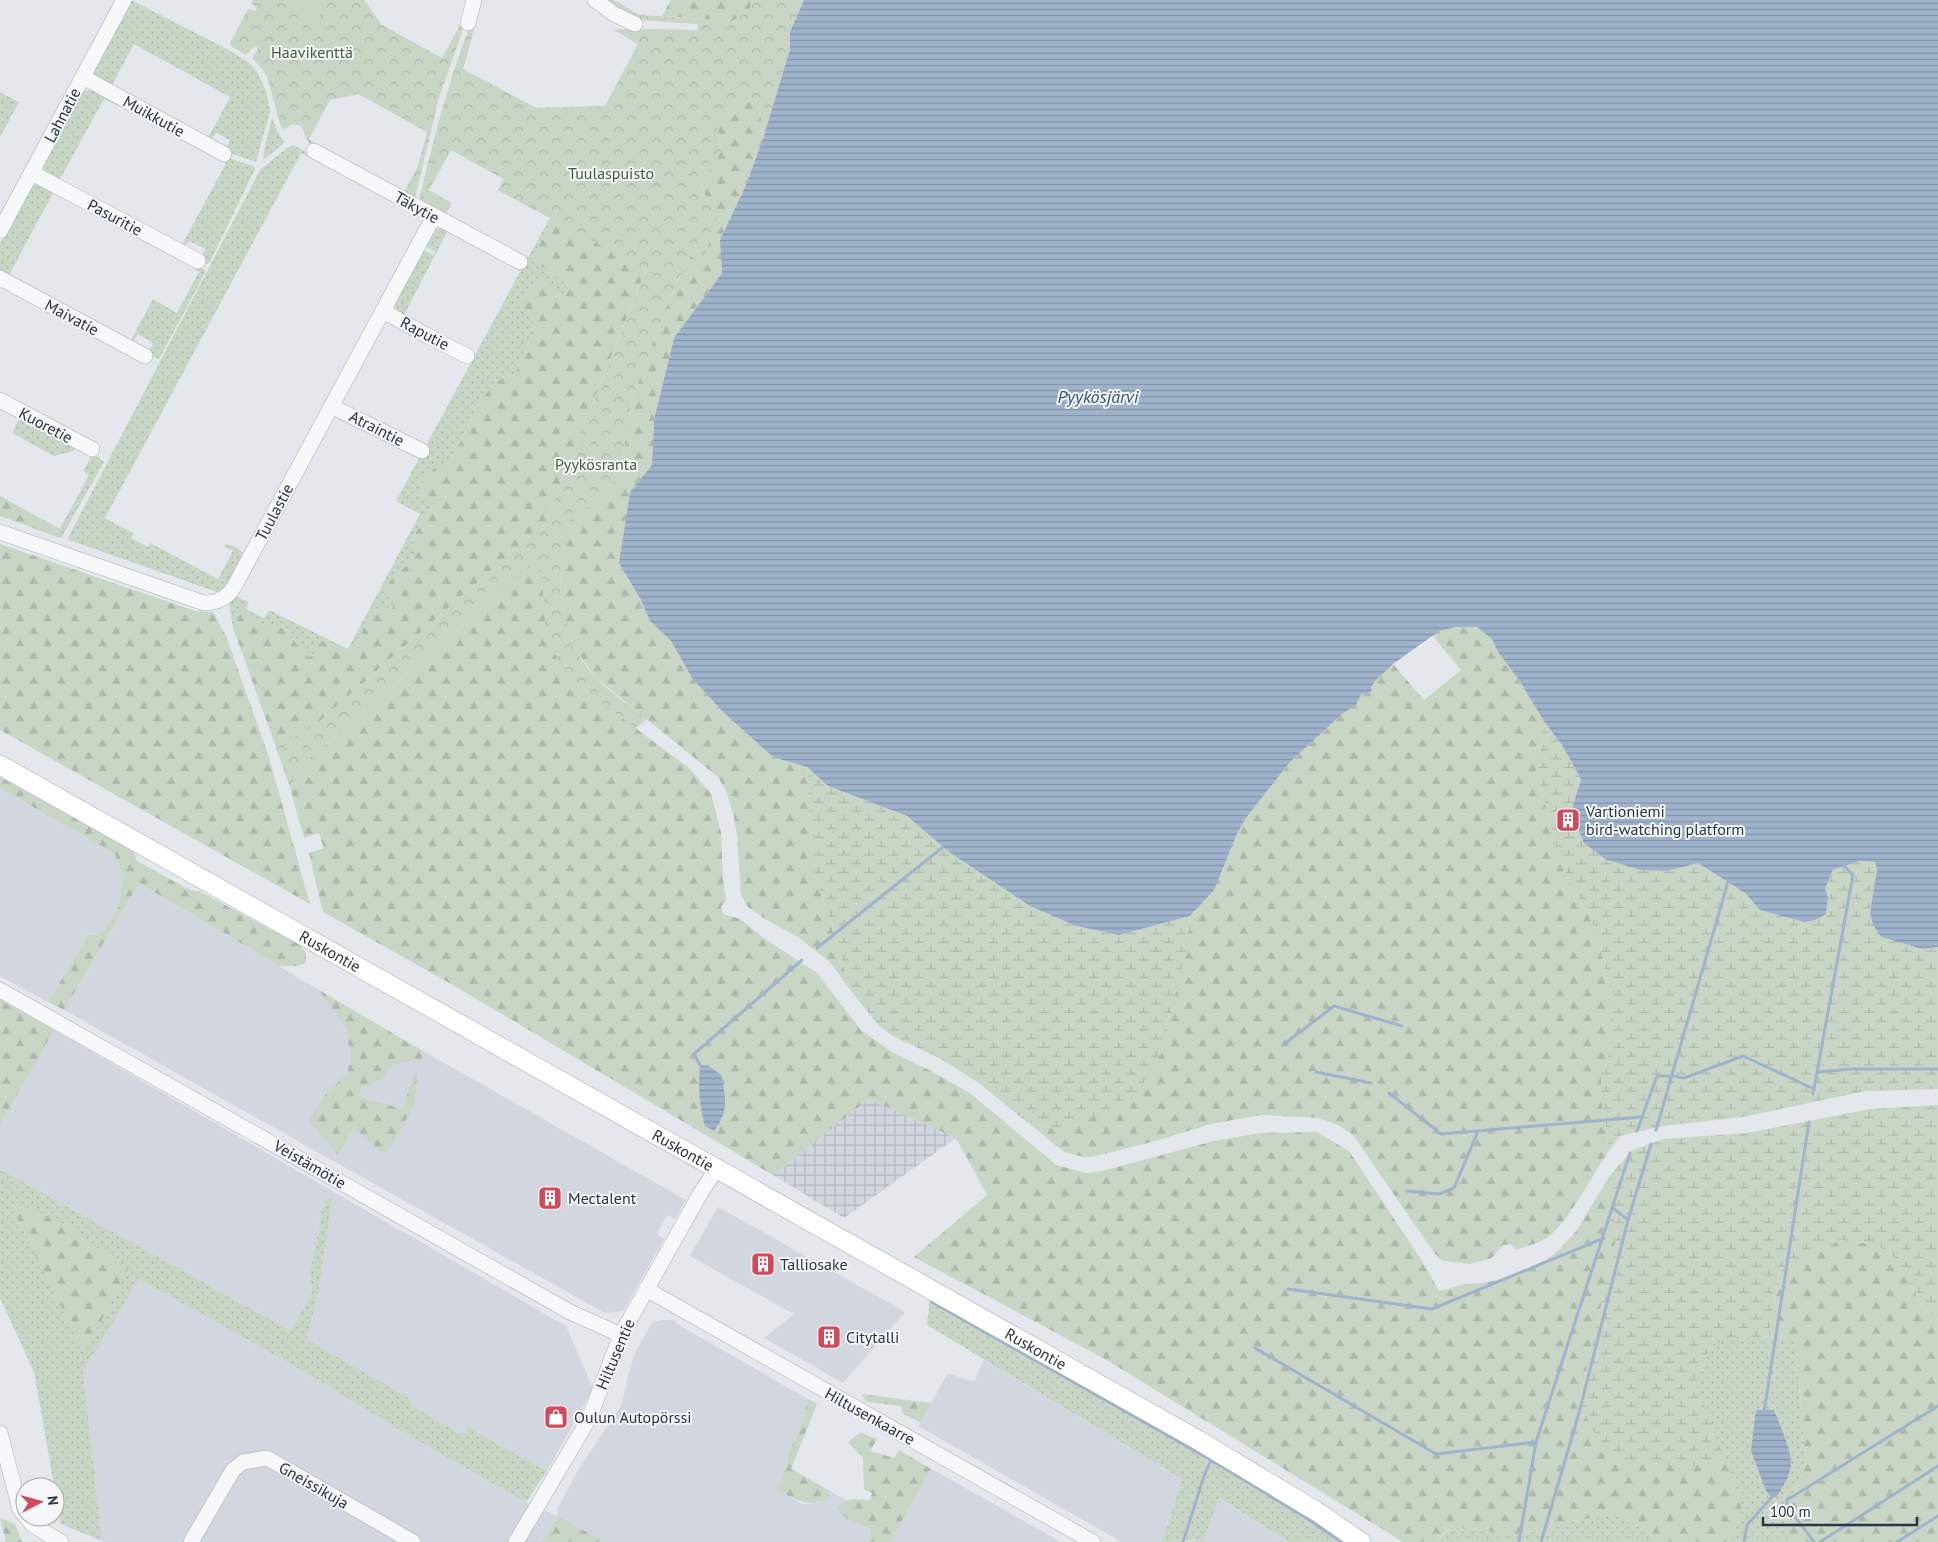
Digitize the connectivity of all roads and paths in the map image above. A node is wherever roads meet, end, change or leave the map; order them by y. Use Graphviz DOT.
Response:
graph roads {
  1 [pos="124,0"];
  2 [pos="474,0"];
  3 [pos="594,0"];
  4 [pos="468,23"];
  5 [pos="635,24"];
  6 [pos="83,77"];
  7 [pos="314,151"];
  8 [pos="224,154"];
  9 [pos="32,172"];
  10 [pos="434,216"];
  11 [pos="0,231"];
  12 [pos="198,261"];
  13 [pos="520,262"];
  14 [pos="0,278"];
  15 [pos="383,310"];
  16 [pos="145,356"];
  17 [pos="468,356"];
  18 [pos="0,400"];
  19 [pos="331,406"];
  20 [pos="92,449"];
  21 [pos="422,451"];
  22 [pos="0,532"];
  23 [pos="0,765"];
  24 [pos="0,990"];
  25 [pos="717,1168"];
  26 [pos="646,1290"];
  27 [pos="620,1335"];
  28 [pos="0,1433"];
  29 [pos="15,1490"];
  30 [pos="35,1527"];
  31 [pos="61,1542"];
  32 [pos="190,1542"];
  33 [pos="413,1542"];
  34 [pos="516,1542"];
  35 [pos="1093,1542"];
  36 [pos="1361,1542"];
  1 -- 6 [label="street, Lahnatie"];
  2 -- 4 [label="street"];
  3 -- 5 [label="street"];
  6 -- 8 [label="street, Muikkutie"];
  6 -- 9 [label="street, Lahnatie"];
  7 -- 10 [label="street, Täkytie"];
  9 -- 11 [label="street, Lahnatie"];
  9 -- 12 [label="street, Pasuritie"];
  10 -- 13 [label="street, Täkytie"];
  10 -- 15 [label="street, Tuulastie"];
  14 -- 16 [label="street, Maivatie"];
  15 -- 17 [label="street, Raputie"];
  15 -- 19 [label="street, Tuulastie"];
  18 -- 20 [label="street, Kuoretie"];
  19 -- 21 [label="street, Atraintie"];
  19 -- 22 [label="street, Tuulastie"];
  23 -- 25 [label="main road, Ruskontie"];
  24 -- 27 [label="street, Veistämötie"];
  25 -- 26 [label="street, Hiltusentie"];
  25 -- 36 [label="main road, Ruskontie"];
  26 -- 27 [label="street, Hiltusentie"];
  26 -- 35 [label="street, Hiltusenkaarre"];
  27 -- 34 [label="street, Hiltusentie"];
  28 -- 29 [label="street"];
  30 -- 31 [label="street"];
  32 -- 33 [label="street, Gneissikuja"];
}
